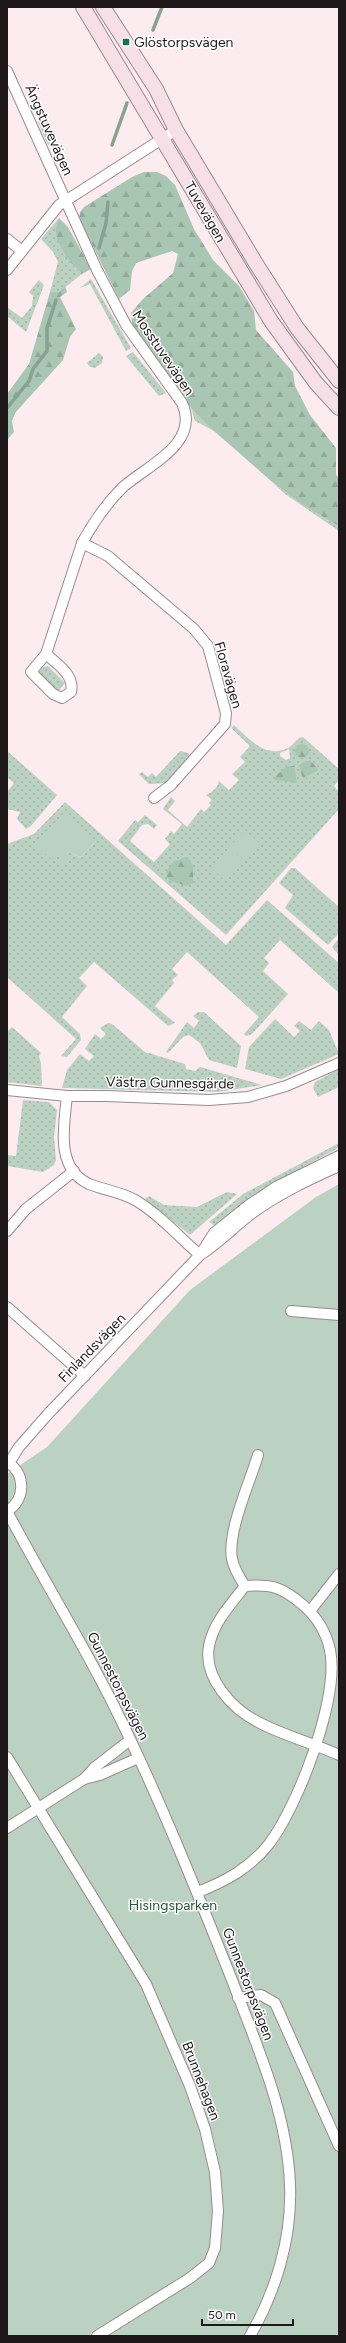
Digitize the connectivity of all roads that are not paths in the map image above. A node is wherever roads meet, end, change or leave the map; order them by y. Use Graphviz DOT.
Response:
graph roads {
  1 [pos="83,7"];
  2 [pos="103,7"];
  3 [pos="7,71"];
  4 [pos="176,130"];
  5 [pos="162,139"];
  6 [pos="65,200"];
  7 [pos="7,239"];
  8 [pos="22,251"];
  9 [pos="7,270"];
  10 [pos="339,381"];
  11 [pos="339,408"];
  12 [pos="82,543"];
  13 [pos="46,654"];
  14 [pos="154,798"];
  15 [pos="339,1063"];
  16 [pos="7,1090"];
  17 [pos="67,1096"];
  18 [pos="339,1156"];
  19 [pos="339,1166"];
  20 [pos="74,1172"];
  21 [pos="7,1230"];
  22 [pos="200,1255"];
  23 [pos="7,1307"];
  24 [pos="291,1311"];
  25 [pos="339,1315"];
  26 [pos="85,1376"];
  27 [pos="258,1455"];
  28 [pos="8,1463"];
  29 [pos="7,1511"];
  30 [pos="339,1574"];
  31 [pos="245,1586"];
  32 [pos="310,1611"];
  33 [pos="335,1650"];
  34 [pos="130,1740"];
  35 [pos="316,1745"];
  36 [pos="339,1755"];
  37 [pos="7,1757"];
  38 [pos="138,1758"];
  39 [pos="84,1778"];
  40 [pos="38,1808"];
  41 [pos="7,1828"];
  42 [pos="198,1892"];
  43 [pos="238,1998"];
  44 [pos="339,2146"];
  45 [pos="97,2336"];
  46 [pos="250,2336"];
  1 -- 5 [label="main road, Tuvevägen"];
  2 -- 4 [label="main road, Tuvevägen"];
  3 -- 6 [label="street, Ängstuvevägen"];
  4 -- 5 [label="street"];
  4 -- 10 [label="main road, Tuvevägen"];
  5 -- 6 [label="street"];
  5 -- 11 [label="main road, Tuvevägen"];
  6 -- 8 [label="street"];
  6 -- 12 [label="street, Mosstuvevägen"];
  7 -- 8 [label="street"];
  8 -- 9 [label="street"];
  12 -- 13 [label="street, Mosstuvevägen"];
  12 -- 14 [label="street, Floravägen"];
  15 -- 17 [label="street, Västra Gunnesgärde"];
  16 -- 17 [label="street, Västra Gunnesgärde"];
  17 -- 20 [label="street"];
  18 -- 22 [label="street, Finlandsvägen"];
  19 -- 22 [label="street, Finlandsvägen"];
  20 -- 21 [label="street"];
  20 -- 22 [label="street"];
  22 -- 26 [label="street, Finlandsvägen"];
  23 -- 26 [label="street"];
  24 -- 25 [label="street"];
  26 -- 28 [label="street, Finlandsvägen"];
  27 -- 31 [label="street"];
  28 -- 29 [label="street, Gunnestorpsvägen"];
  29 -- 34 [label="street, Gunnestorpsvägen"];
  30 -- 32 [label="street"];
  31 -- 32 [label="street"];
  31 -- 35 [label="street"];
  32 -- 33 [label="street"];
  33 -- 35 [label="street"];
  34 -- 38 [label="street, Gunnestorpsvägen"];
  34 -- 39 [label="street"];
  35 -- 36 [label="street"];
  35 -- 42 [label="street"];
  37 -- 40 [label="street, Brunnehagen"];
  38 -- 39 [label="street"];
  38 -- 42 [label="street, Gunnestorpsvägen"];
  39 -- 40 [label="street"];
  40 -- 41 [label="street"];
  40 -- 45 [label="street, Brunnehagen"];
  42 -- 43 [label="street, Gunnestorpsvägen"];
  43 -- 44 [label="street"];
  43 -- 46 [label="street, Gunnestorpsvägen"];
}
